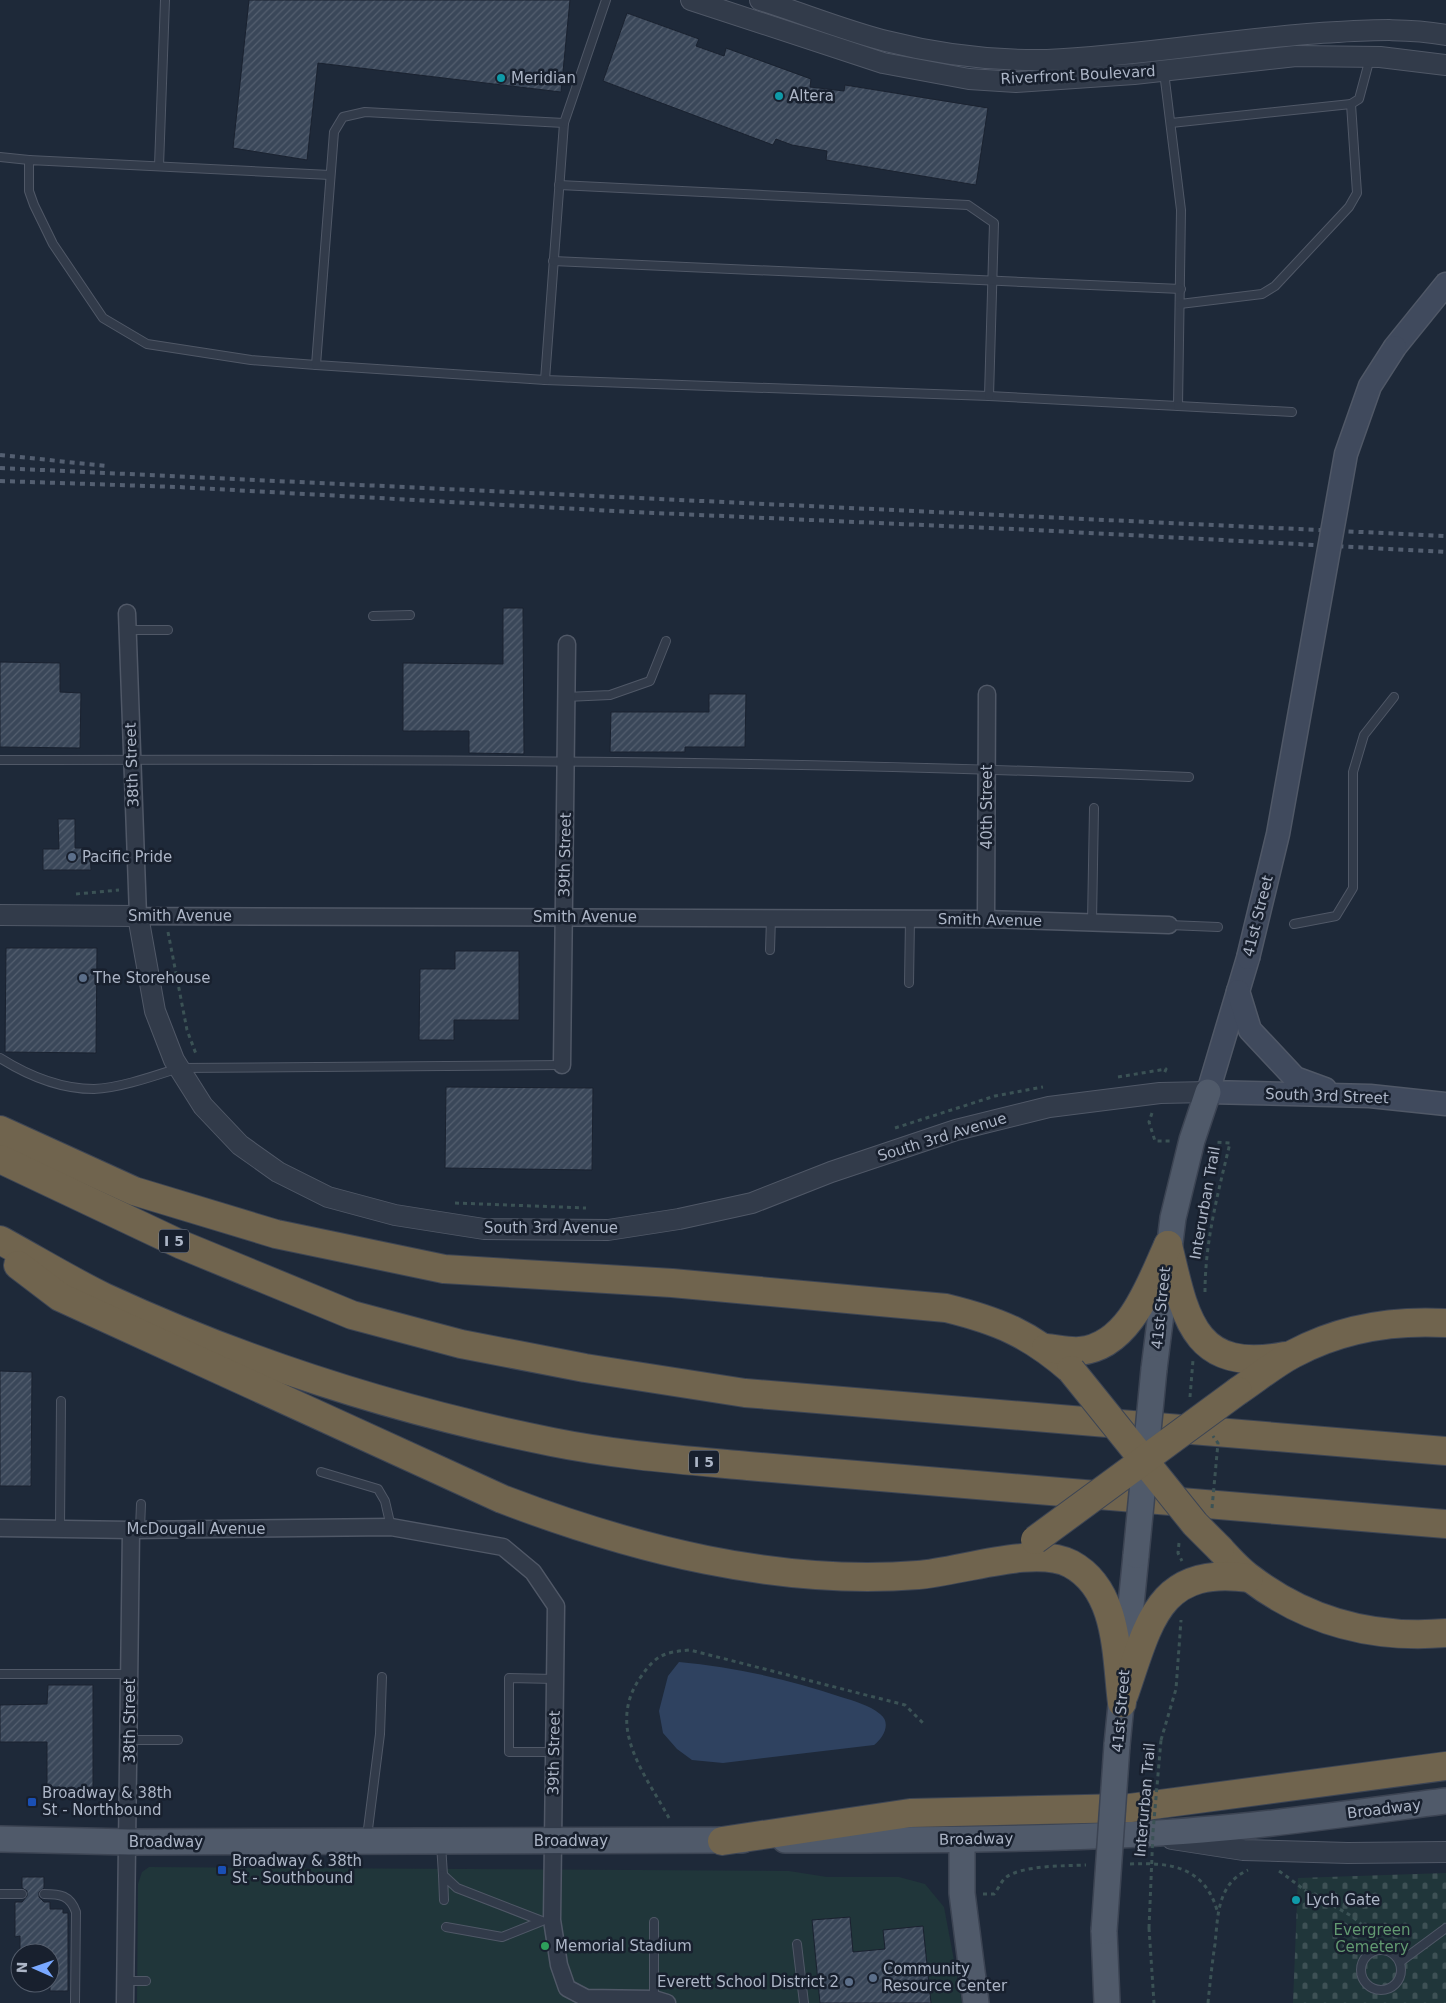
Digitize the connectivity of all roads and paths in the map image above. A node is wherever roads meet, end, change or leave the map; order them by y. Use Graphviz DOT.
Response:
graph roads {
  1 [pos="166,0"];
  2 [pos="606,0"];
  3 [pos="691,0"];
  4 [pos="760,0"];
  5 [pos="1446,34"];
  6 [pos="1370,57"];
  7 [pos="1162,60"];
  8 [pos="1446,65"];
  9 [pos="1351,104"];
  10 [pos="564,123"];
  11 [pos="1171,123"];
  12 [pos="0,157"];
  13 [pos="29,160"];
  14 [pos="158,166"];
  15 [pos="330,175"];
  16 [pos="559,185"];
  17 [pos="554,261"];
  18 [pos="994,281"];
  19 [pos="1446,284"];
  20 [pos="1181,289"];
  21 [pos="1180,304"];
  22 [pos="316,365"];
  23 [pos="545,380"];
  24 [pos="989,396"];
  25 [pos="1178,406"];
  26 [pos="1292,412"];
  27 [pos="127,613"];
  28 [pos="410,615"];
  29 [pos="373,616"];
  30 [pos="127,630"];
  31 [pos="168,630"];
  32 [pos="666,641"];
  33 [pos="567,644"];
  34 [pos="987,694"];
  35 [pos="566,696"];
  36 [pos="1394,697"];
  37 [pos="0,760"];
  38 [pos="132,760"];
  39 [pos="565,762"];
  40 [pos="987,768"];
  41 [pos="1188,777"];
  42 [pos="1094,808"];
  43 [pos="137,889"];
  44 [pos="72,894"];
  45 [pos="0,915"];
  46 [pos="138,916"];
  47 [pos="165,916"];
  48 [pos="564,917"];
  49 [pos="771,918"];
  50 [pos="910,919"];
  51 [pos="986,919"];
  52 [pos="1092,922"];
  53 [pos="1294,924"];
  54 [pos="1169,925"];
  55 [pos="1218,926"];
  56 [pos="770,950"];
  57 [pos="909,983"];
  58 [pos="1238,990"];
  59 [pos="0,1058"];
  60 [pos="562,1065"];
  61 [pos="180,1068"];
  62 [pos="201,1068"];
  63 [pos="1110,1078"];
  64 [pos="1048,1086"];
  65 [pos="1208,1092"];
  66 [pos="1160,1093"];
  67 [pos="1339,1095"];
  68 [pos="1446,1104"];
  69 [pos="893,1129"];
  70 [pos="0,1130"];
  71 [pos="1192,1140"];
  72 [pos="0,1159"];
  73 [pos="453,1203"];
  74 [pos="594,1208"];
  75 [pos="0,1240"];
  76 [pos="1168,1245"];
  77 [pos="0,1250"];
  78 [pos="1206,1300"];
  79 [pos="1446,1323"];
  80 [pos="1046,1348"];
  81 [pos="1200,1352"];
  82 [pos="1290,1355"];
  83 [pos="61,1401"];
  84 [pos="1199,1419"];
  85 [pos="1446,1451"];
  86 [pos="1146,1461"];
  87 [pos="321,1472"];
  88 [pos="141,1504"];
  89 [pos="1446,1524"];
  90 [pos="391,1527"];
  91 [pos="0,1528"];
  92 [pos="60,1529"];
  93 [pos="136,1530"];
  94 [pos="1187,1533"];
  95 [pos="1004,1560"];
  96 [pos="1249,1578"];
  97 [pos="1192,1581"];
  98 [pos="1182,1616"];
  99 [pos="1446,1633"];
  100 [pos="0,1674"];
  101 [pos="130,1674"];
  102 [pos="382,1677"];
  103 [pos="555,1679"];
  104 [pos="1122,1703"];
  105 [pos="923,1723"];
  106 [pos="130,1740"];
  107 [pos="178,1740"];
  108 [pos="554,1752"];
  109 [pos="1446,1766"];
  110 [pos="1446,1801"];
  111 [pos="1143,1834"];
  112 [pos="0,1839"];
  113 [pos="722,1840"];
  114 [pos="962,1840"];
  115 [pos="367,1841"];
  116 [pos="441,1841"];
  117 [pos="552,1841"];
  118 [pos="681,1841"];
  119 [pos="128,1842"];
  120 [pos="1446,1852"];
  121 [pos="1276,1857"];
  122 [pos="1250,1869"];
  123 [pos="443,1874"];
  124 [pos="0,1894"];
  125 [pos="22,1894"];
  126 [pos="44,1894"];
  127 [pos="444,1900"];
  128 [pos="547,1921"];
  129 [pos="654,1922"];
  130 [pos="446,1927"];
  131 [pos="1446,1928"];
  132 [pos="797,1944"];
  133 [pos="1378,1949"];
  134 [pos="1400,1962"];
  135 [pos="126,1981"];
  136 [pos="146,1981"];
  137 [pos="660,2001"];
  138 [pos="75,2003"];
  139 [pos="126,2003"];
  140 [pos="804,2003"];
  141 [pos="976,2003"];
  142 [pos="1107,2003"];
  143 [pos="1154,2003"];
  144 [pos="1208,2003"];
  1 -- 14 [label="lane"];
  2 -- 10 [label="lane"];
  3 -- 7 [label="street, Riverfront Boulevard"];
  4 -- 7 [label="street, Riverfront Boulevard"];
  5 -- 7 [label="street, Riverfront Boulevard"];
  6 -- 7 [label="street, Riverfront Boulevard"];
  6 -- 8 [label="street, Riverfront Boulevard"];
  6 -- 9 [label="lane"];
  7 -- 11 [label="lane"];
  9 -- 11 [label="lane"];
  9 -- 21 [label="lane"];
  10 -- 15 [label="lane"];
  10 -- 16 [label="lane"];
  11 -- 20 [label="lane"];
  12 -- 13 [label="lane"];
  13 -- 14 [label="lane"];
  13 -- 22 [label="lane"];
  14 -- 15 [label="lane"];
  15 -- 22 [label="lane"];
  16 -- 17 [label="lane"];
  16 -- 18 [label="lane"];
  17 -- 18 [label="lane"];
  17 -- 23 [label="lane"];
  18 -- 20 [label="lane"];
  18 -- 24 [label="lane"];
  19 -- 58 [label="main road, 41st Street, bridge"];
  20 -- 21 [label="lane"];
  21 -- 25 [label="lane"];
  22 -- 23 [label="lane"];
  23 -- 24 [label="lane"];
  24 -- 25 [label="lane"];
  25 -- 26 [label="lane"];
  27 -- 30 [label="street, 38th Street"];
  28 -- 29 [label="lane"];
  30 -- 31 [label="lane"];
  30 -- 38 [label="street, 38th Street"];
  32 -- 35 [label="lane"];
  33 -- 35 [label="street, 39th Street"];
  34 -- 40 [label="street, 40th Street"];
  35 -- 39 [label="street, 39th Street"];
  36 -- 53 [label="lane"];
  37 -- 38 [label="lane"];
  38 -- 39 [label="lane"];
  38 -- 43 [label="street, 38th Street"];
  39 -- 40 [label="lane"];
  39 -- 48 [label="street, 39th Street"];
  40 -- 41 [label="lane"];
  40 -- 51 [label="street, 40th Street"];
  42 -- 52 [label="lane"];
  43 -- 44 [label="path"];
  43 -- 46 [label="street, 38th Street"];
  45 -- 46 [label="street, Smith Avenue"];
  46 -- 47 [label="street, Smith Avenue"];
  46 -- 61 [label="street, South 3rd Avenue"];
  47 -- 48 [label="street, Smith Avenue"];
  47 -- 62 [label="path"];
  48 -- 49 [label="street, Smith Avenue"];
  48 -- 60 [label="street, 39th Street"];
  49 -- 50 [label="street, Smith Avenue"];
  49 -- 56 [label="lane"];
  50 -- 51 [label="street, Smith Avenue"];
  50 -- 57 [label="lane"];
  51 -- 52 [label="street, Smith Avenue"];
  52 -- 54 [label="street, Smith Avenue"];
  54 -- 55 [label="lane"];
  58 -- 65 [label="main road, 41st Street"];
  58 -- 67 [label="main road"];
  59 -- 61 [label="lane"];
  60 -- 62 [label="lane"];
  61 -- 62 [label="lane"];
  61 -- 66 [label="street, South 3rd Avenue"];
  63 -- 66 [label="path"];
  64 -- 69 [label="path"];
  65 -- 66 [label="street, South 3rd Avenue"];
  65 -- 67 [label="main road, South 3rd Street"];
  65 -- 71 [label="main road, 41st Street"];
  66 -- 71 [label="path, Interurban Trail"];
  67 -- 68 [label="main road, South 3rd Street"];
  70 -- 80 [label="highway"];
  71 -- 76 [label="main road, 41st Street"];
  71 -- 78 [label="path, Interurban Trail"];
  72 -- 85 [label="highway, I 5"];
  73 -- 74 [label="path"];
  75 -- 89 [label="highway, I 5"];
  76 -- 80 [label="highway"];
  76 -- 81 [label="highway"];
  76 -- 86 [label="main road, 41st Street, bridge"];
  77 -- 95 [label="highway"];
  79 -- 82 [label="highway"];
  80 -- 86 [label="highway, bridge"];
  81 -- 82 [label="highway"];
  81 -- 84 [label="path, bridge"];
  82 -- 84 [label="highway, bridge"];
  83 -- 92 [label="lane"];
  84 -- 86 [label="highway, bridge"];
  84 -- 94 [label="path, bridge"];
  86 -- 94 [label="highway, bridge"];
  86 -- 95 [label="highway, bridge"];
  86 -- 104 [label="main road, 41st Street, bridge"];
  87 -- 90 [label="lane"];
  88 -- 93 [label="lane"];
  90 -- 93 [label="street, McDougall Avenue"];
  90 -- 103 [label="street, 39th Street"];
  91 -- 92 [label="street, McDougall Avenue"];
  92 -- 93 [label="street, McDougall Avenue"];
  93 -- 101 [label="street, 38th Street"];
  94 -- 96 [label="highway, bridge"];
  94 -- 97 [label="path"];
  95 -- 104 [label="highway"];
  96 -- 97 [label="highway"];
  96 -- 99 [label="highway"];
  97 -- 104 [label="highway"];
  98 -- 143 [label="path, Interurban Trail, bridge"];
  100 -- 101 [label="lane"];
  101 -- 106 [label="street, 38th Street"];
  102 -- 115 [label="lane"];
  103 -- 108 [label="street, 39th Street"];
  103 -- 108 [label="lane"];
  104 -- 142 [label="main road, 41st Street, bridge"];
  105 -- 118 [label="path"];
  106 -- 107 [label="lane"];
  106 -- 119 [label="street, 38th Street"];
  108 -- 117 [label="street, 39th Street"];
  109 -- 113 [label="highway"];
  110 -- 111 [label="main road, Broadway"];
  111 -- 114 [label="main road, Broadway"];
  111 -- 121 [label="street, Broadway"];
  112 -- 119 [label="main road, Broadway"];
  113 -- 114 [label="main road, Broadway"];
  113 -- 118 [label="main road, Broadway"];
  114 -- 141 [label="main road"];
  115 -- 116 [label="main road, Broadway"];
  115 -- 119 [label="main road, Broadway"];
  116 -- 117 [label="main road, Broadway"];
  116 -- 123 [label="lane"];
  117 -- 118 [label="main road, Broadway"];
  117 -- 128 [label="street, 39th Street"];
  119 -- 135 [label="street, 38th Street"];
  120 -- 121 [label="street, Broadway"];
  121 -- 133 [label="path"];
  122 -- 144 [label="path"];
  123 -- 127 [label="lane"];
  123 -- 128 [label="lane"];
  124 -- 125 [label="lane"];
  126 -- 138 [label="lane"];
  128 -- 130 [label="lane"];
  128 -- 137 [label="street, 39th Street"];
  129 -- 137 [label="lane"];
  131 -- 134 [label="lane"];
  132 -- 140 [label="lane"];
  133 -- 134 [label="lane"];
  133 -- 134 [label="lane"];
  135 -- 136 [label="lane"];
  135 -- 139 [label="street, 38th Street"];
}
